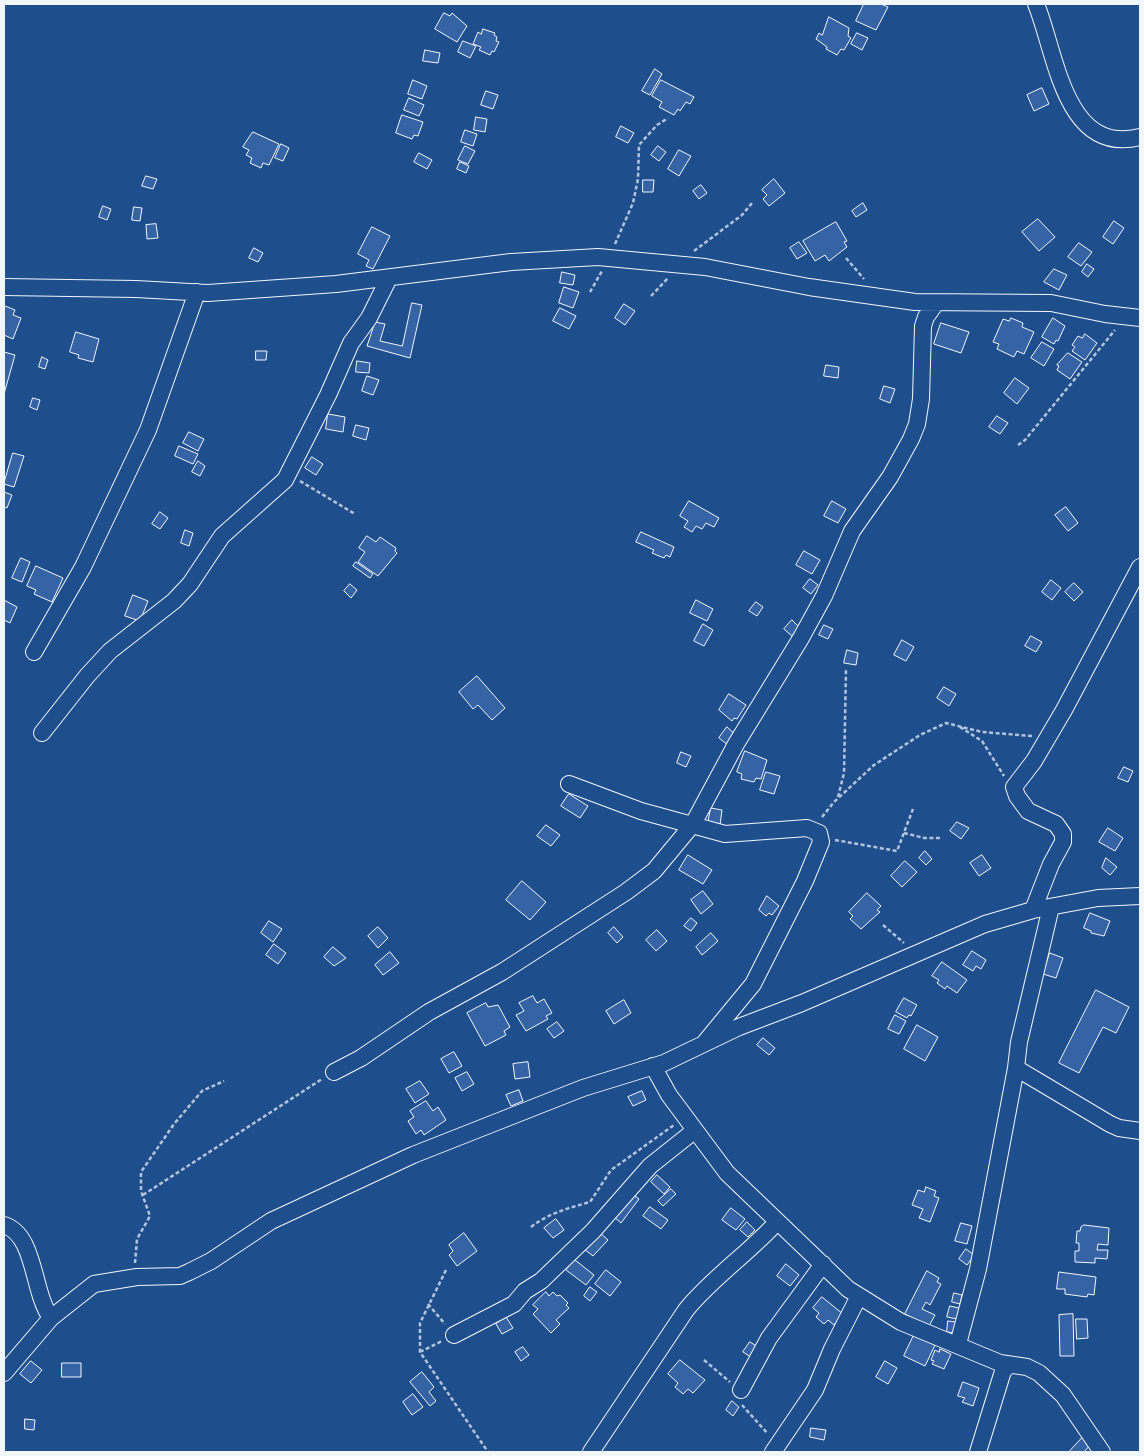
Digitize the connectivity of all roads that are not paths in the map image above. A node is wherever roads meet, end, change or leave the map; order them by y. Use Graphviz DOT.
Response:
graph roads {
  1 [pos="1036,4"];
  2 [pos="1140,137"];
  3 [pos="389,278"];
  4 [pos="4,287"];
  5 [pos="196,292"];
  6 [pos="936,303"];
  7 [pos="1134,317"];
  8 [pos="1140,567"];
  9 [pos="34,652"];
  10 [pos="42,734"];
  11 [pos="569,784"];
  12 [pos="693,824"];
  13 [pos="792,828"];
  14 [pos="815,858"];
  15 [pos="1140,896"];
  16 [pos="1051,907"];
  17 [pos="1033,910"];
  18 [pos="705,1042"];
  19 [pos="653,1066"];
  20 [pos="1016,1068"];
  21 [pos="334,1072"];
  22 [pos="690,1124"];
  23 [pos="1140,1131"];
  24 [pos="777,1222"];
  25 [pos="4,1226"];
  26 [pos="823,1264"];
  27 [pos="859,1296"];
  28 [pos="51,1318"];
  29 [pos="454,1335"];
  30 [pos="958,1344"];
  31 [pos="1008,1365"];
  32 [pos="4,1373"];
  33 [pos="742,1397"];
  34 [pos="776,1448"];
  35 [pos="591,1452"];
  36 [pos="978,1452"];
  37 [pos="1102,1452"];
  1 -- 2 [label="street"];
  3 -- 5 [label="street"];
  3 -- 6 [label="street"];
  3 -- 10 [label="street"];
  4 -- 5 [label="street"];
  5 -- 9 [label="street"];
  6 -- 7 [label="street"];
  6 -- 12 [label="street"];
  8 -- 17 [label="street"];
  11 -- 12 [label="street"];
  12 -- 13 [label="street"];
  12 -- 21 [label="street"];
  13 -- 14 [label="street"];
  13 -- 14 [label="street"];
  14 -- 18 [label="street"];
  15 -- 16 [label="street"];
  16 -- 17 [label="street"];
  16 -- 20 [label="street"];
  17 -- 18 [label="street"];
  18 -- 19 [label="street"];
  19 -- 22 [label="street"];
  19 -- 28 [label="street"];
  20 -- 23 [label="street"];
  20 -- 30 [label="street"];
  22 -- 24 [label="street"];
  22 -- 29 [label="street"];
  24 -- 26 [label="street"];
  24 -- 35 [label="street"];
  25 -- 28 [label="street"];
  26 -- 27 [label="street"];
  26 -- 33 [label="street"];
  27 -- 30 [label="street"];
  27 -- 34 [label="street"];
  28 -- 32 [label="street"];
  30 -- 31 [label="street"];
  31 -- 36 [label="street"];
  31 -- 37 [label="street"];
}
